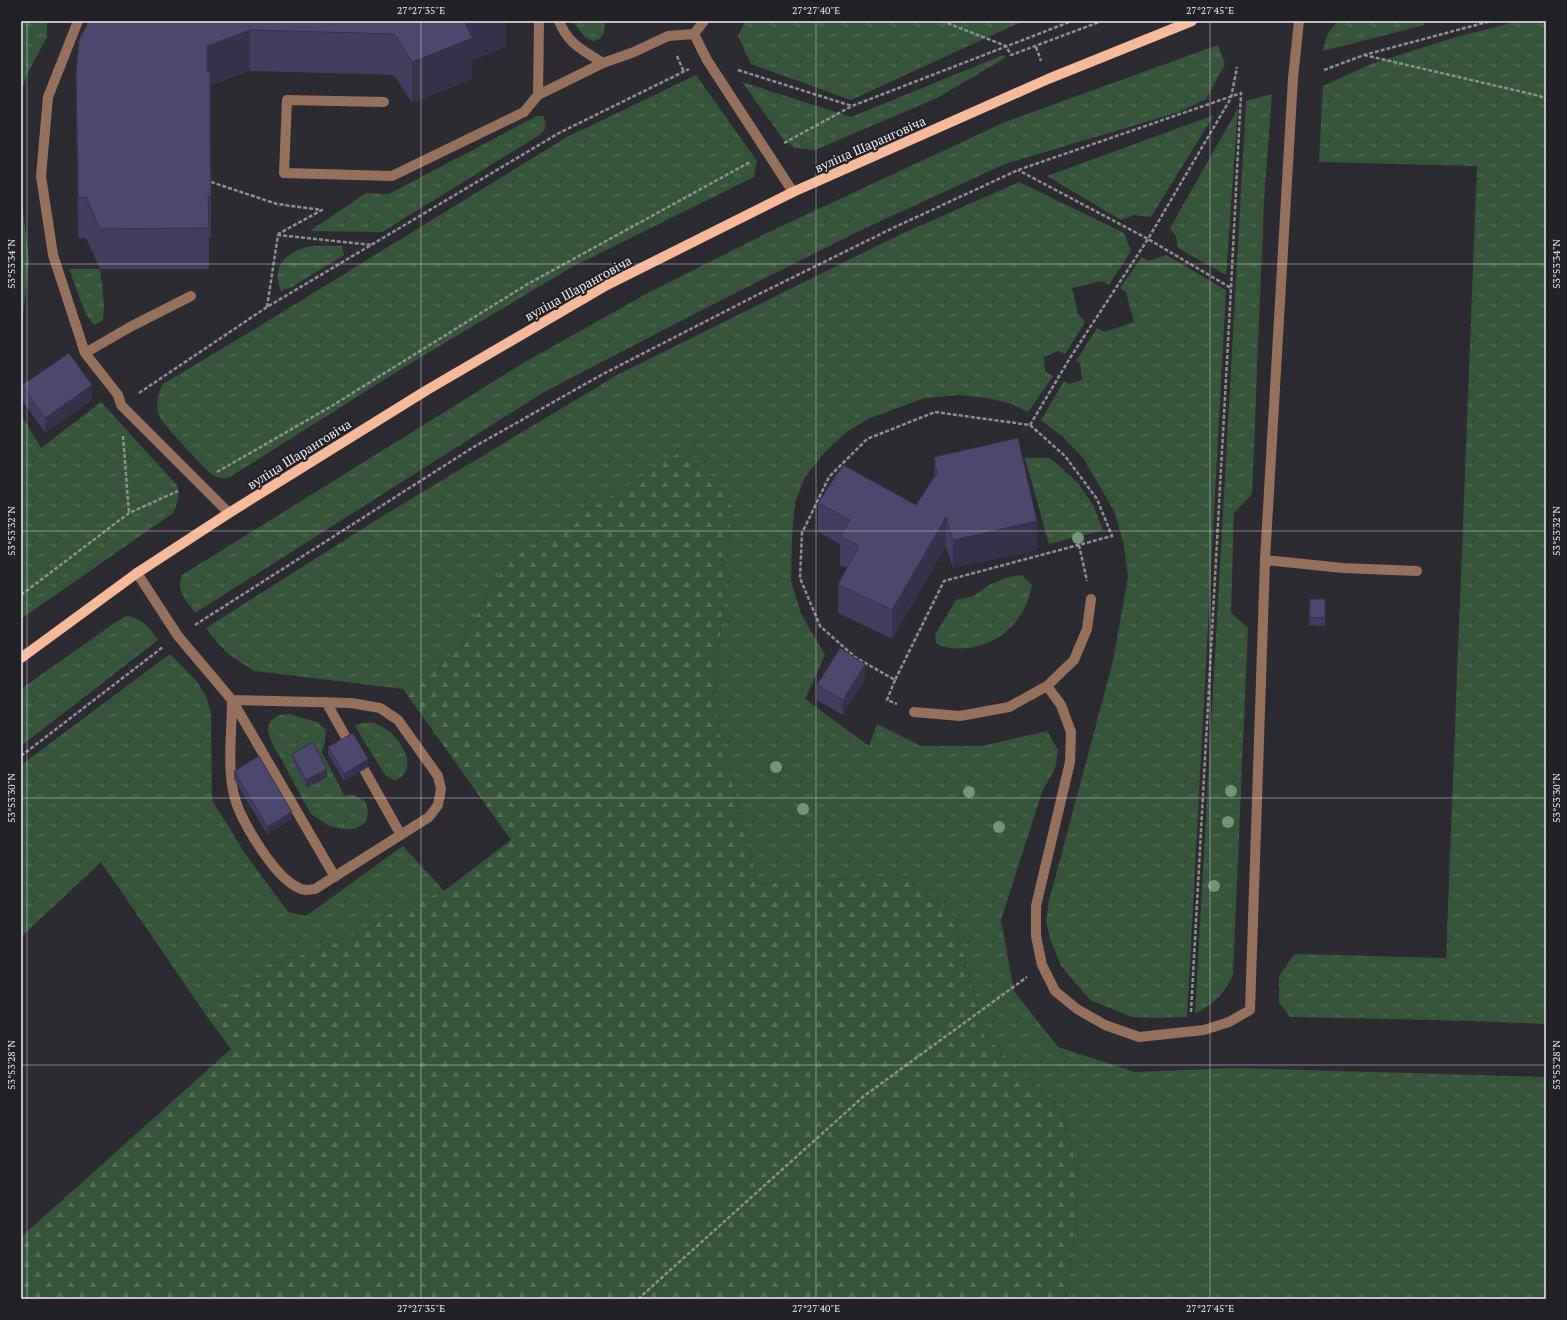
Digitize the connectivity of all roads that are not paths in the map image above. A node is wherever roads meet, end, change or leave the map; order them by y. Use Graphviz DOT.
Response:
graph roads {
  1 [pos="78,21"];
  2 [pos="539,21"];
  3 [pos="559,21"];
  4 [pos="704,21"];
  5 [pos="1192,21"];
  6 [pos="1299,21"];
  7 [pos="694,34"];
  8 [pos="603,63"];
  9 [pos="538,95"];
  10 [pos="384,102"];
  11 [pos="793,192"];
  12 [pos="190,296"];
  13 [pos="85,353"];
  14 [pos="229,513"];
  15 [pos="1265,560"];
  16 [pos="1417,571"];
  17 [pos="137,573"];
  18 [pos="1091,599"];
  19 [pos="21,658"];
  20 [pos="1047,686"];
  21 [pos="232,700"];
  22 [pos="326,702"];
  23 [pos="914,712"];
  24 [pos="401,835"];
  25 [pos="335,876"];
  1 -- 13 [label="lane"];
  2 -- 9 [label="lane"];
  3 -- 8 [label="lane"];
  4 -- 7 [label="lane"];
  5 -- 11 [label="main road, вуліца Шаранговіча"];
  6 -- 15 [label="lane"];
  7 -- 8 [label="lane"];
  7 -- 11 [label="lane"];
  8 -- 9 [label="lane"];
  9 -- 10 [label="lane"];
  11 -- 14 [label="main road, вуліца Шаранговіча"];
  12 -- 13 [label="lane"];
  13 -- 14 [label="lane"];
  14 -- 17 [label="main road, вуліца Шаранговіча"];
  15 -- 16 [label="lane"];
  15 -- 20 [label="lane"];
  17 -- 19 [label="main road, вуліца Шаранговіча"];
  17 -- 21 [label="lane"];
  18 -- 20 [label="lane"];
  20 -- 23 [label="lane"];
  21 -- 22 [label="lane"];
  21 -- 25 [label="lane"];
  21 -- 25 [label="lane"];
  22 -- 24 [label="lane"];
  22 -- 24 [label="lane"];
  24 -- 25 [label="lane"];
}
